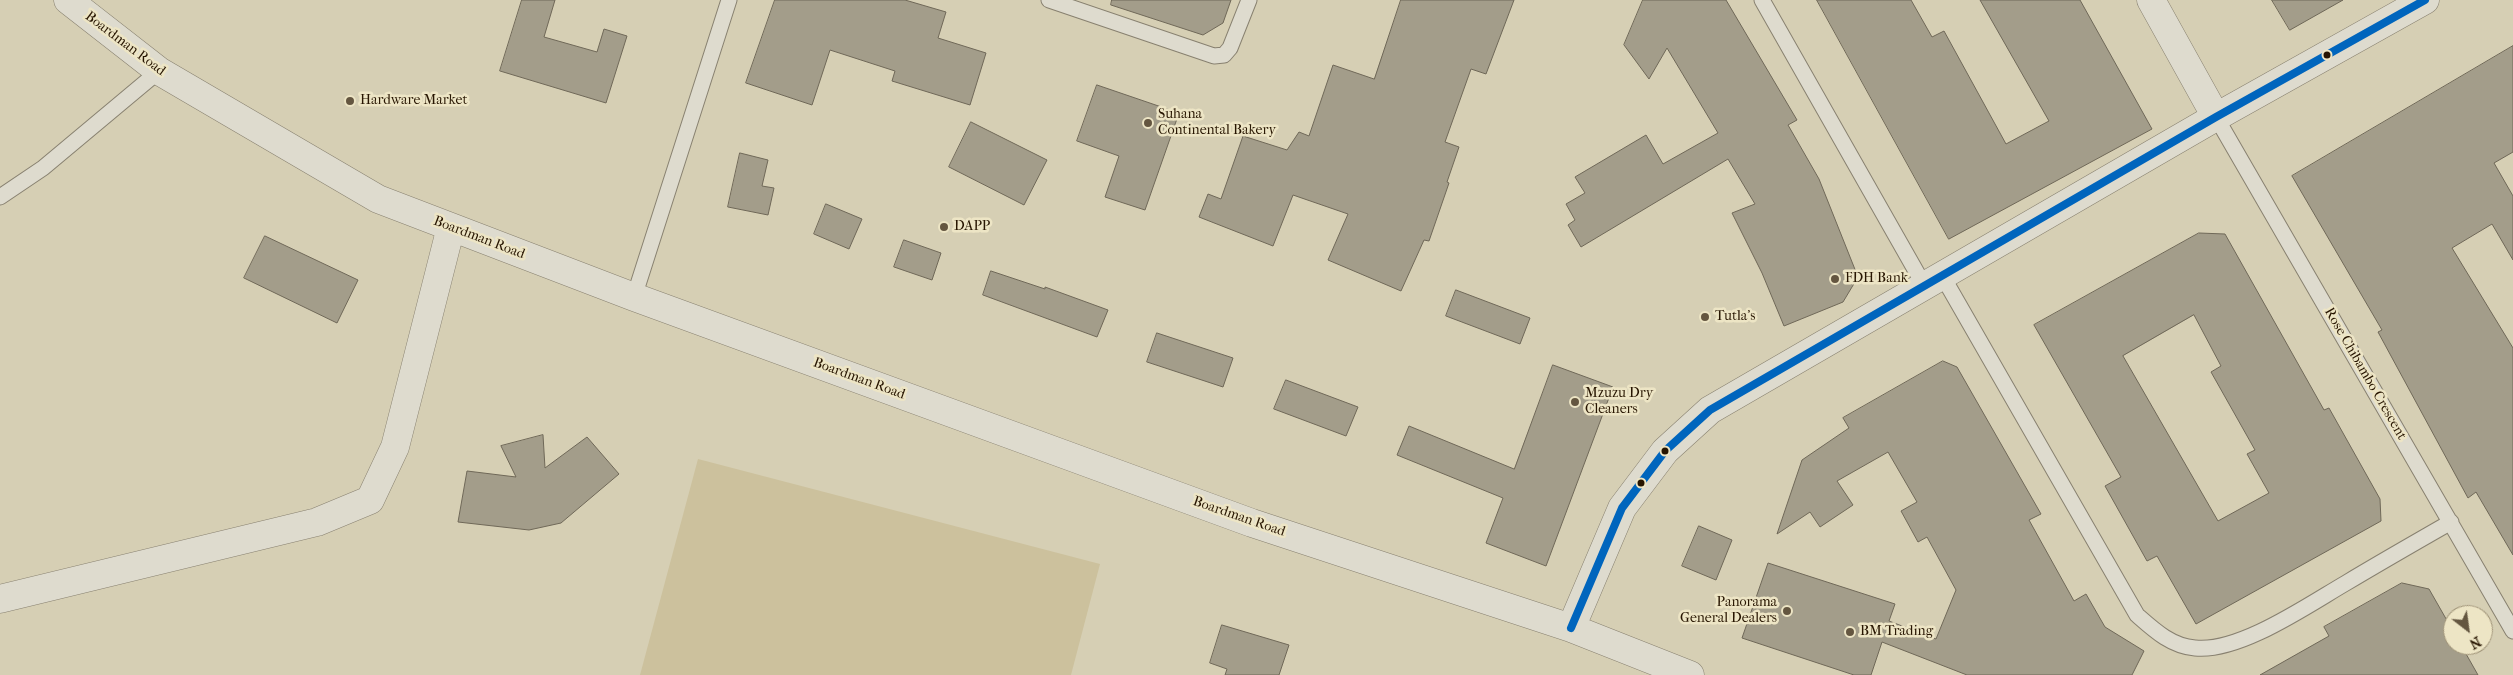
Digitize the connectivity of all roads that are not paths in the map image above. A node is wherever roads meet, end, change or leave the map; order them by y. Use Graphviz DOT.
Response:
graph roads {
  1 [pos="68,0"];
  2 [pos="730,0"];
  3 [pos="1049,0"];
  4 [pos="1249,0"];
  5 [pos="1762,0"];
  6 [pos="2151,0"];
  7 [pos="2411,3"];
  8 [pos="159,71"];
  9 [pos="2216,117"];
  10 [pos="0,197"];
  11 [pos="451,227"];
  12 [pos="1934,282"];
  13 [pos="634,297"];
  14 [pos="2451,522"];
  15 [pos="0,599"];
  16 [pos="1571,628"];
  17 [pos="2513,631"];
  18 [pos="1690,675"];
  1 -- 8 [label="street, Boardman Road"];
  2 -- 13 [label="lane"];
  3 -- 4 [label="lane"];
  5 -- 12 [label="lane"];
  6 -- 9 [label="street"];
  7 -- 9 [label="street"];
  8 -- 10 [label="lane"];
  8 -- 11 [label="street, Boardman Road"];
  9 -- 12 [label="street"];
  9 -- 14 [label="lane, Rose Chibambo Crescent"];
  11 -- 13 [label="street, Boardman Road"];
  11 -- 15 [label="street"];
  12 -- 14 [label="lane"];
  12 -- 16 [label="street"];
  13 -- 16 [label="street, Boardman Road"];
  14 -- 17 [label="lane, Rose Chibambo Crescent"];
  16 -- 18 [label="street, Boardman Road"];
}
